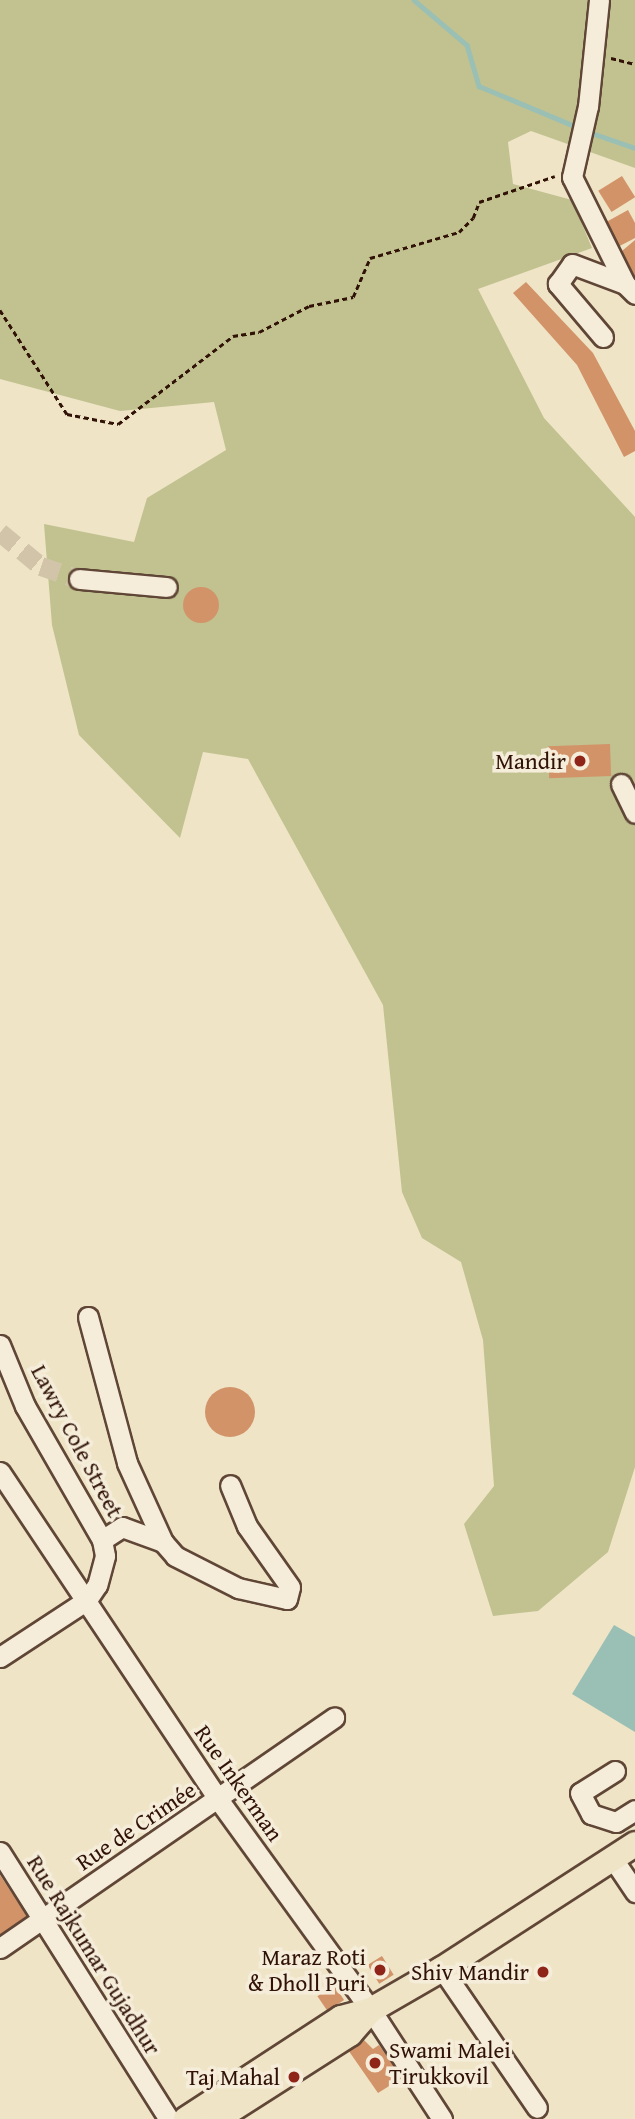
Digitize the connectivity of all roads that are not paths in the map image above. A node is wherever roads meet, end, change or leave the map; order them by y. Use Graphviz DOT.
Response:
graph roads {
  1 [pos="599,0"];
  2 [pos="630,289"];
  3 [pos="603,337"];
  4 [pos="79,579"];
  5 [pos="167,587"];
  6 [pos="621,784"];
  7 [pos="635,813"];
  8 [pos="88,1317"];
  9 [pos="0,1345"];
  10 [pos="0,1472"];
  11 [pos="230,1485"];
  12 [pos="102,1540"];
  13 [pos="163,1542"];
  14 [pos="86,1600"];
  15 [pos="0,1656"];
  16 [pos="334,1718"];
  17 [pos="615,1771"];
  18 [pos="218,1800"];
  19 [pos="635,1810"];
  20 [pos="635,1844"];
  21 [pos="0,1853"];
  22 [pos="613,1859"];
  23 [pos="635,1892"];
  24 [pos="42,1919"];
  25 [pos="0,1948"];
  26 [pos="442,1969"];
  27 [pos="371,2010"];
  28 [pos="537,2108"];
  29 [pos="169,2119"];
  30 [pos="186,2119"];
  31 [pos="218,2119"];
  32 [pos="442,2119"];
  1 -- 2 [label="street"];
  2 -- 3 [label="street"];
  4 -- 5 [label="street"];
  6 -- 7 [label="street"];
  8 -- 13 [label="street"];
  9 -- 12 [label="street, Lawry Cole Street"];
  10 -- 14 [label="street, Rue Inkerman"];
  11 -- 13 [label="street"];
  12 -- 13 [label="street"];
  12 -- 14 [label="street, Lawry Cole Street"];
  14 -- 15 [label="street"];
  14 -- 18 [label="street, Rue Inkerman"];
  16 -- 18 [label="street, Rue de Crimée"];
  17 -- 19 [label="street"];
  18 -- 24 [label="street, Rue de Crimée"];
  18 -- 27 [label="street, Rue Inkerman"];
  20 -- 22 [label="main road"];
  21 -- 24 [label="street, Rue Rajkumar Gujadhur"];
  22 -- 23 [label="street"];
  22 -- 26 [label="main road"];
  24 -- 25 [label="street, Rue de Crimée"];
  24 -- 29 [label="street, Rue Rajkumar Gujadhur"];
  26 -- 27 [label="main road"];
  26 -- 28 [label="street"];
  27 -- 30 [label="main road"];
  27 -- 31 [label="main road"];
  27 -- 32 [label="street, Rue Inkerman"];
}
